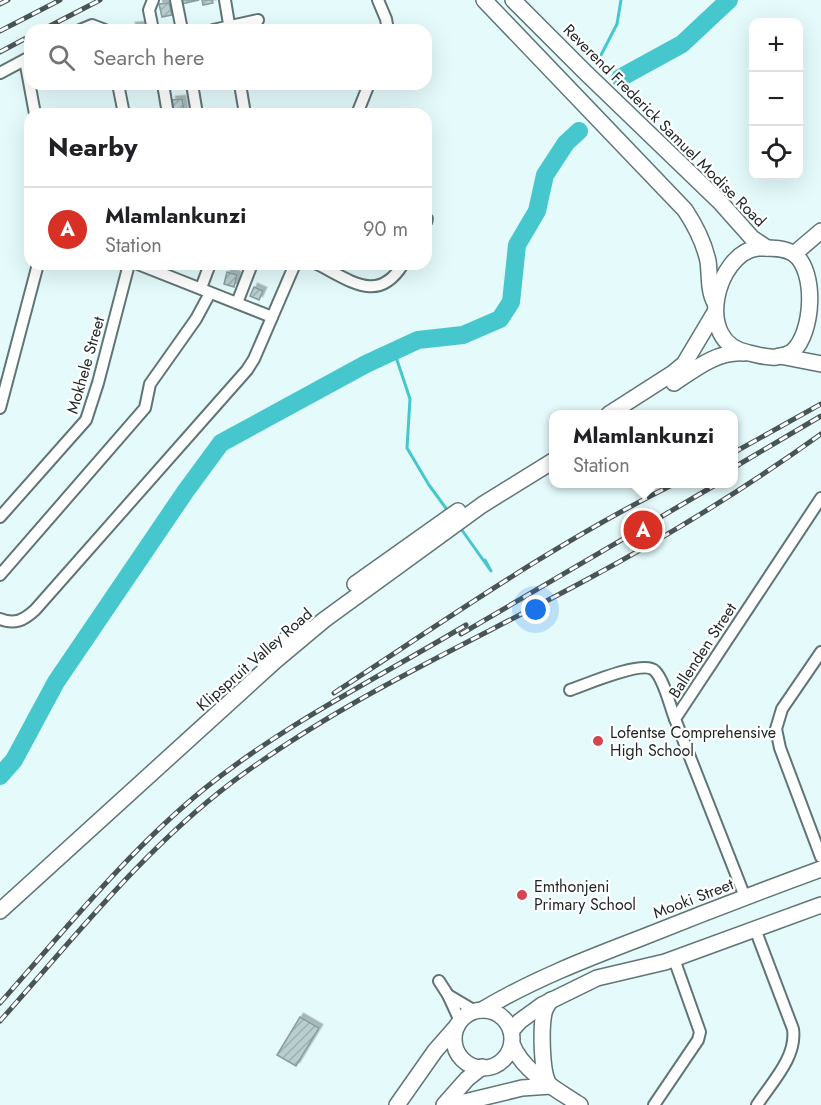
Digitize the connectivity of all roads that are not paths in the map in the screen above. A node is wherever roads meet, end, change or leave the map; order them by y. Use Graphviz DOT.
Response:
graph roads {
  1 [pos="153,0"];
  2 [pos="176,0"];
  3 [pos="225,0"];
  4 [pos="378,0"];
  5 [pos="484,0"];
  6 [pos="513,0"];
  7 [pos="258,20"];
  8 [pos="152,24"];
  9 [pos="181,24"];
  10 [pos="228,24"];
  11 [pos="244,24"];
  12 [pos="386,24"];
  13 [pos="24,61"];
  14 [pos="0,73"];
  15 [pos="32,90"];
  16 [pos="119,90"];
  17 [pos="164,90"];
  18 [pos="193,90"];
  19 [pos="241,90"];
  20 [pos="367,90"];
  21 [pos="34,108"];
  22 [pos="123,108"];
  23 [pos="167,108"];
  24 [pos="196,108"];
  25 [pos="244,108"];
  26 [pos="359,108"];
  27 [pos="821,231"];
  28 [pos="767,248"];
  29 [pos="794,254"];
  30 [pos="821,269"];
  31 [pos="36,270"];
  32 [pos="127,270"];
  33 [pos="155,270"];
  34 [pos="174,270"];
  35 [pos="209,270"];
  36 [pos="250,270"];
  37 [pos="293,270"];
  38 [pos="330,270"];
  39 [pos="398,270"];
  40 [pos="172,276"];
  41 [pos="810,288"];
  42 [pos="206,290"];
  43 [pos="237,303"];
  44 [pos="715,307"];
  45 [pos="821,310"];
  46 [pos="272,317"];
  47 [pos="750,354"];
  48 [pos="780,356"];
  49 [pos="821,364"];
  50 [pos="0,407"];
  51 [pos="615,410"];
  52 [pos="632,410"];
  53 [pos="549,453"];
  54 [pos="549,463"];
  55 [pos="821,498"];
  56 [pos="0,500"];
  57 [pos="480,502"];
  58 [pos="8,508"];
  59 [pos="0,517"];
  60 [pos="431,536"];
  61 [pos="0,575"];
  62 [pos="0,619"];
  63 [pos="821,652"];
  64 [pos="570,690"];
  65 [pos="675,719"];
  66 [pos="821,857"];
  67 [pos="821,869"];
  68 [pos="745,897"];
  69 [pos="0,898"];
  70 [pos="821,905"];
  71 [pos="0,911"];
  72 [pos="756,929"];
  73 [pos="674,959"];
  74 [pos="439,981"];
  75 [pos="448,994"];
  76 [pos="553,999"];
  77 [pos="478,1011"];
  78 [pos="459,1024"];
  79 [pos="511,1038"];
  80 [pos="499,1063"];
  81 [pos="482,1067"];
  82 [pos="534,1072"];
  83 [pos="551,1086"];
  84 [pos="397,1105"];
  85 [pos="444,1105"];
  86 [pos="452,1105"];
  87 [pos="580,1105"];
  88 [pos="654,1105"];
  89 [pos="757,1105"];
  1 -- 8 [label="street"];
  2 -- 9 [label="street"];
  3 -- 10 [label="street"];
  4 -- 12 [label="street"];
  5 -- 44 [label="main road"];
  6 -- 28 [label="main road, Reverend Frederick Samuel Modise Road"];
  7 -- 11 [label="street"];
  13 -- 14 [label="street"];
  15 -- 21 [label="street"];
  16 -- 22 [label="street"];
  17 -- 23 [label="street"];
  18 -- 24 [label="street"];
  19 -- 25 [label="street"];
  20 -- 26 [label="street"];
  27 -- 29 [label="main road"];
  28 -- 29 [label="main road"];
  28 -- 44 [label="main road"];
  29 -- 41 [label="main road"];
  30 -- 41 [label="main road"];
  31 -- 50 [label="street"];
  32 -- 58 [label="street, Mokhele Street"];
  33 -- 40 [label="street"];
  34 -- 40 [label="street"];
  35 -- 42 [label="street"];
  36 -- 43 [label="street"];
  37 -- 46 [label="street"];
  38 -- 39 [label="street"];
  40 -- 42 [label="street"];
  41 -- 45 [label="main road"];
  41 -- 48 [label="main road"];
  42 -- 43 [label="street"];
  42 -- 61 [label="street"];
  43 -- 46 [label="street"];
  44 -- 47 [label="main road"];
  44 -- 51 [label="main road"];
  46 -- 62 [label="street"];
  47 -- 48 [label="main road"];
  47 -- 52 [label="main road"];
  48 -- 49 [label="main road"];
  53 -- 57 [label="main road, Klipspruit Valley Road"];
  54 -- 57 [label="main road, Klipspruit Valley Road"];
  55 -- 65 [label="street, Ballenden Street"];
  56 -- 58 [label="street"];
  57 -- 60 [label="main road, Klipspruit Valley Road"];
  58 -- 59 [label="street, Mokhele Street"];
  60 -- 69 [label="main road, Klipspruit Valley Road"];
  60 -- 71 [label="main road, Klipspruit Valley Road"];
  63 -- 66 [label="street"];
  64 -- 65 [label="street"];
  65 -- 68 [label="street, Ballenden Street"];
  67 -- 68 [label="main road, Mooki Street"];
  68 -- 77 [label="main road, Mooki Street"];
  70 -- 72 [label="main road"];
  72 -- 73 [label="main road"];
  72 -- 89 [label="street"];
  73 -- 76 [label="main road"];
  73 -- 88 [label="street"];
  74 -- 75 [label="street"];
  75 -- 77 [label="street"];
  75 -- 78 [label="street"];
  76 -- 79 [label="main road"];
  76 -- 83 [label="main road"];
  77 -- 78 [label="main road"];
  77 -- 79 [label="main road"];
  78 -- 81 [label="main road"];
  78 -- 84 [label="main road"];
  79 -- 80 [label="main road"];
  79 -- 82 [label="main road"];
  80 -- 81 [label="main road"];
  80 -- 82 [label="main road"];
  81 -- 85 [label="main road"];
  82 -- 83 [label="main road"];
  83 -- 86 [label="main road"];
  83 -- 87 [label="main road"];
}
